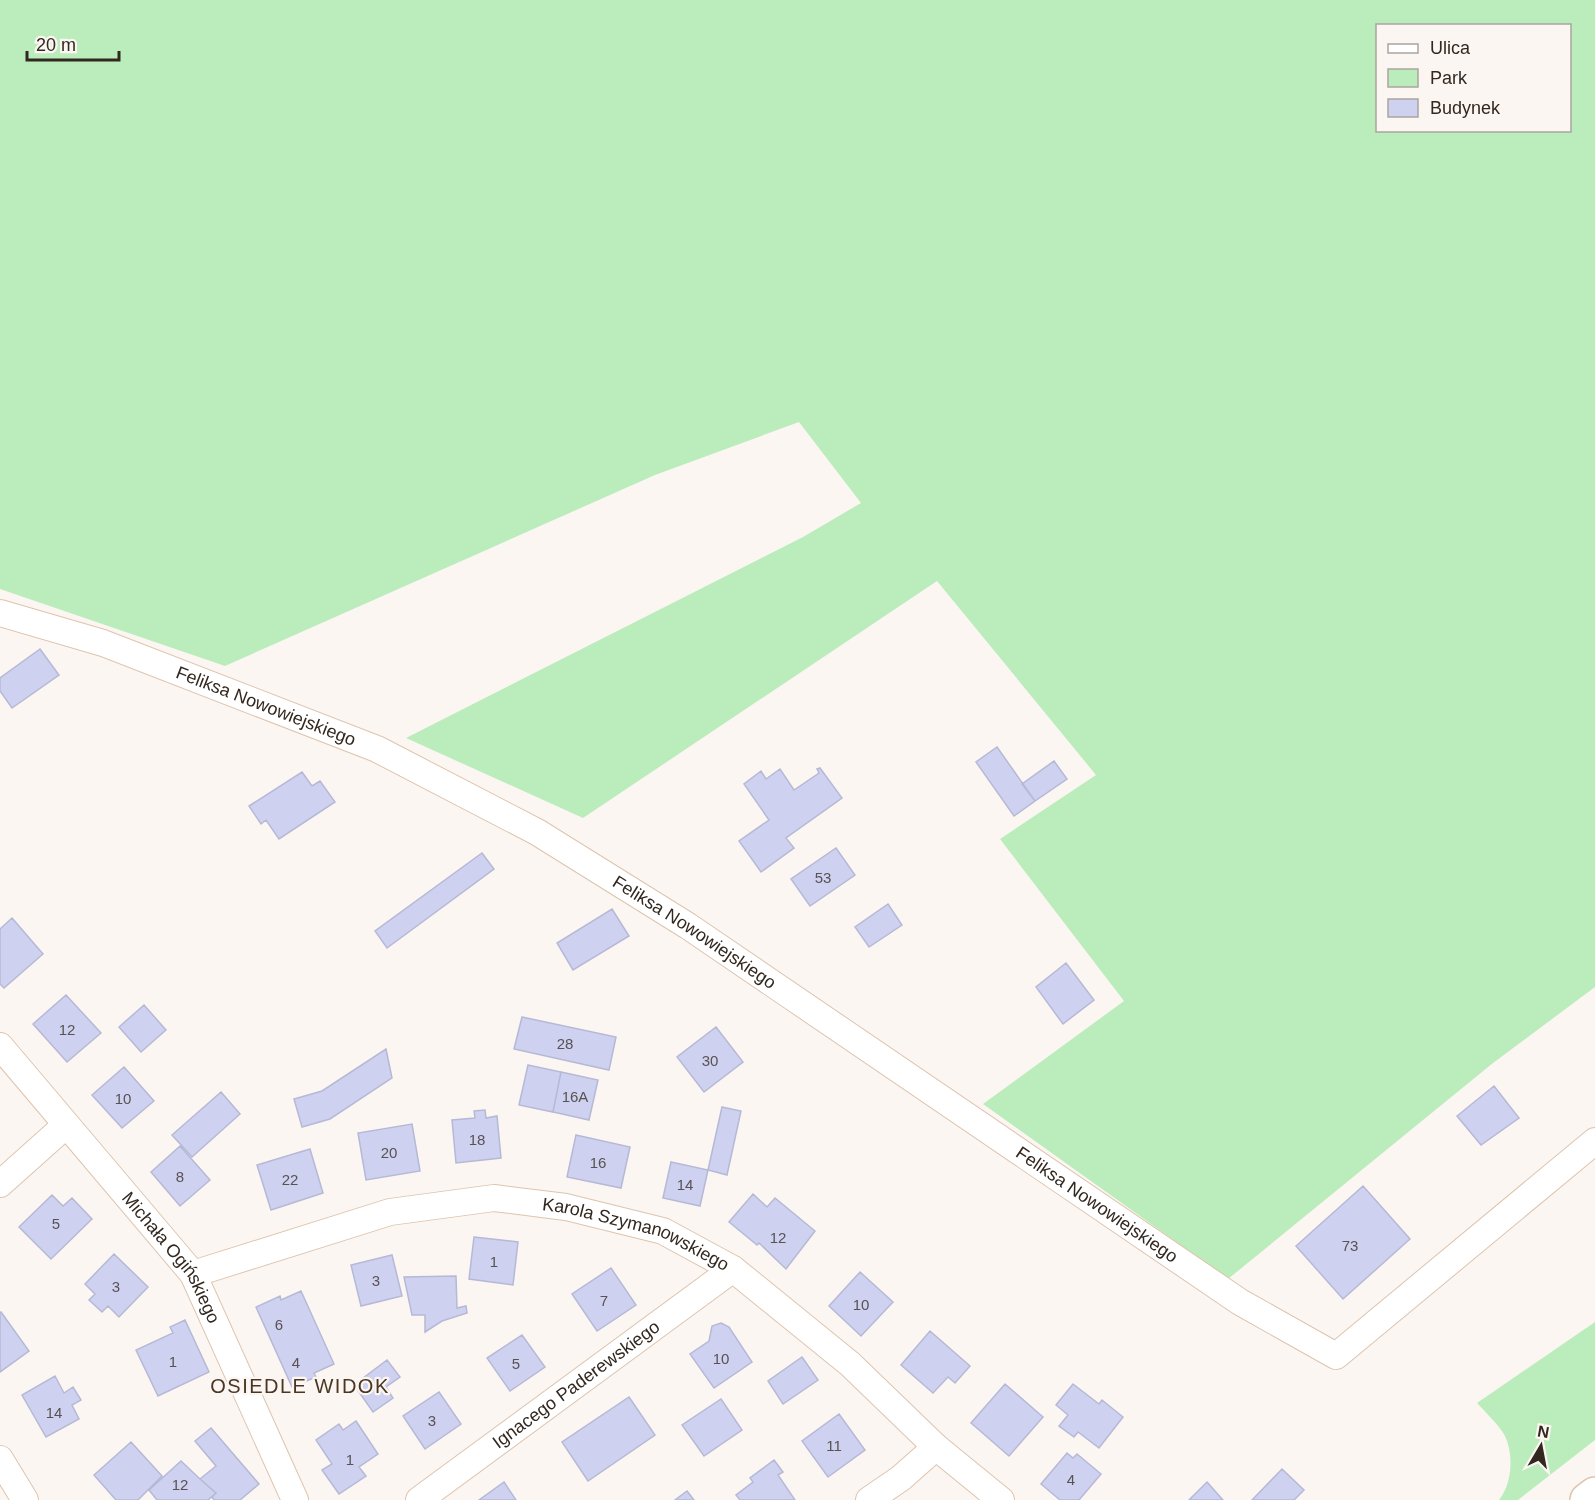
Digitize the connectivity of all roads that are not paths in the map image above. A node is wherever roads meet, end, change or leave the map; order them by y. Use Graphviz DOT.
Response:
graph roads {
  1 [pos="0,613"];
  2 [pos="0,1047"];
  3 [pos="66,1125"];
  4 [pos="1595,1141"];
  5 [pos="0,1184"];
  6 [pos="734,1269"];
  7 [pos="193,1274"];
  8 [pos="936,1447"];
  9 [pos="0,1459"];
  10 [pos="1595,1494"];
  11 [pos="25,1500"];
  12 [pos="295,1500"];
  13 [pos="419,1500"];
  14 [pos="869,1500"];
  15 [pos="1001,1500"];
  16 [pos="1587,1500"];
  1 -- 4 [label="street, Feliksa Nowowiejskiego"];
  2 -- 3 [label="street, Michała Ogińskiego"];
  3 -- 5 [label="street"];
  3 -- 7 [label="street, Michała Ogińskiego"];
  6 -- 7 [label="street, Karola Szymanowskiego"];
  6 -- 8 [label="street, Karola Szymanowskiego"];
  6 -- 13 [label="street, Ignacego Paderewskiego"];
  7 -- 12 [label="street, Michała Ogińskiego"];
  8 -- 14 [label="street"];
  8 -- 15 [label="street, Karola Szymanowskiego"];
  9 -- 11 [label="street"];
  10 -- 16 [label="main road"];
}
